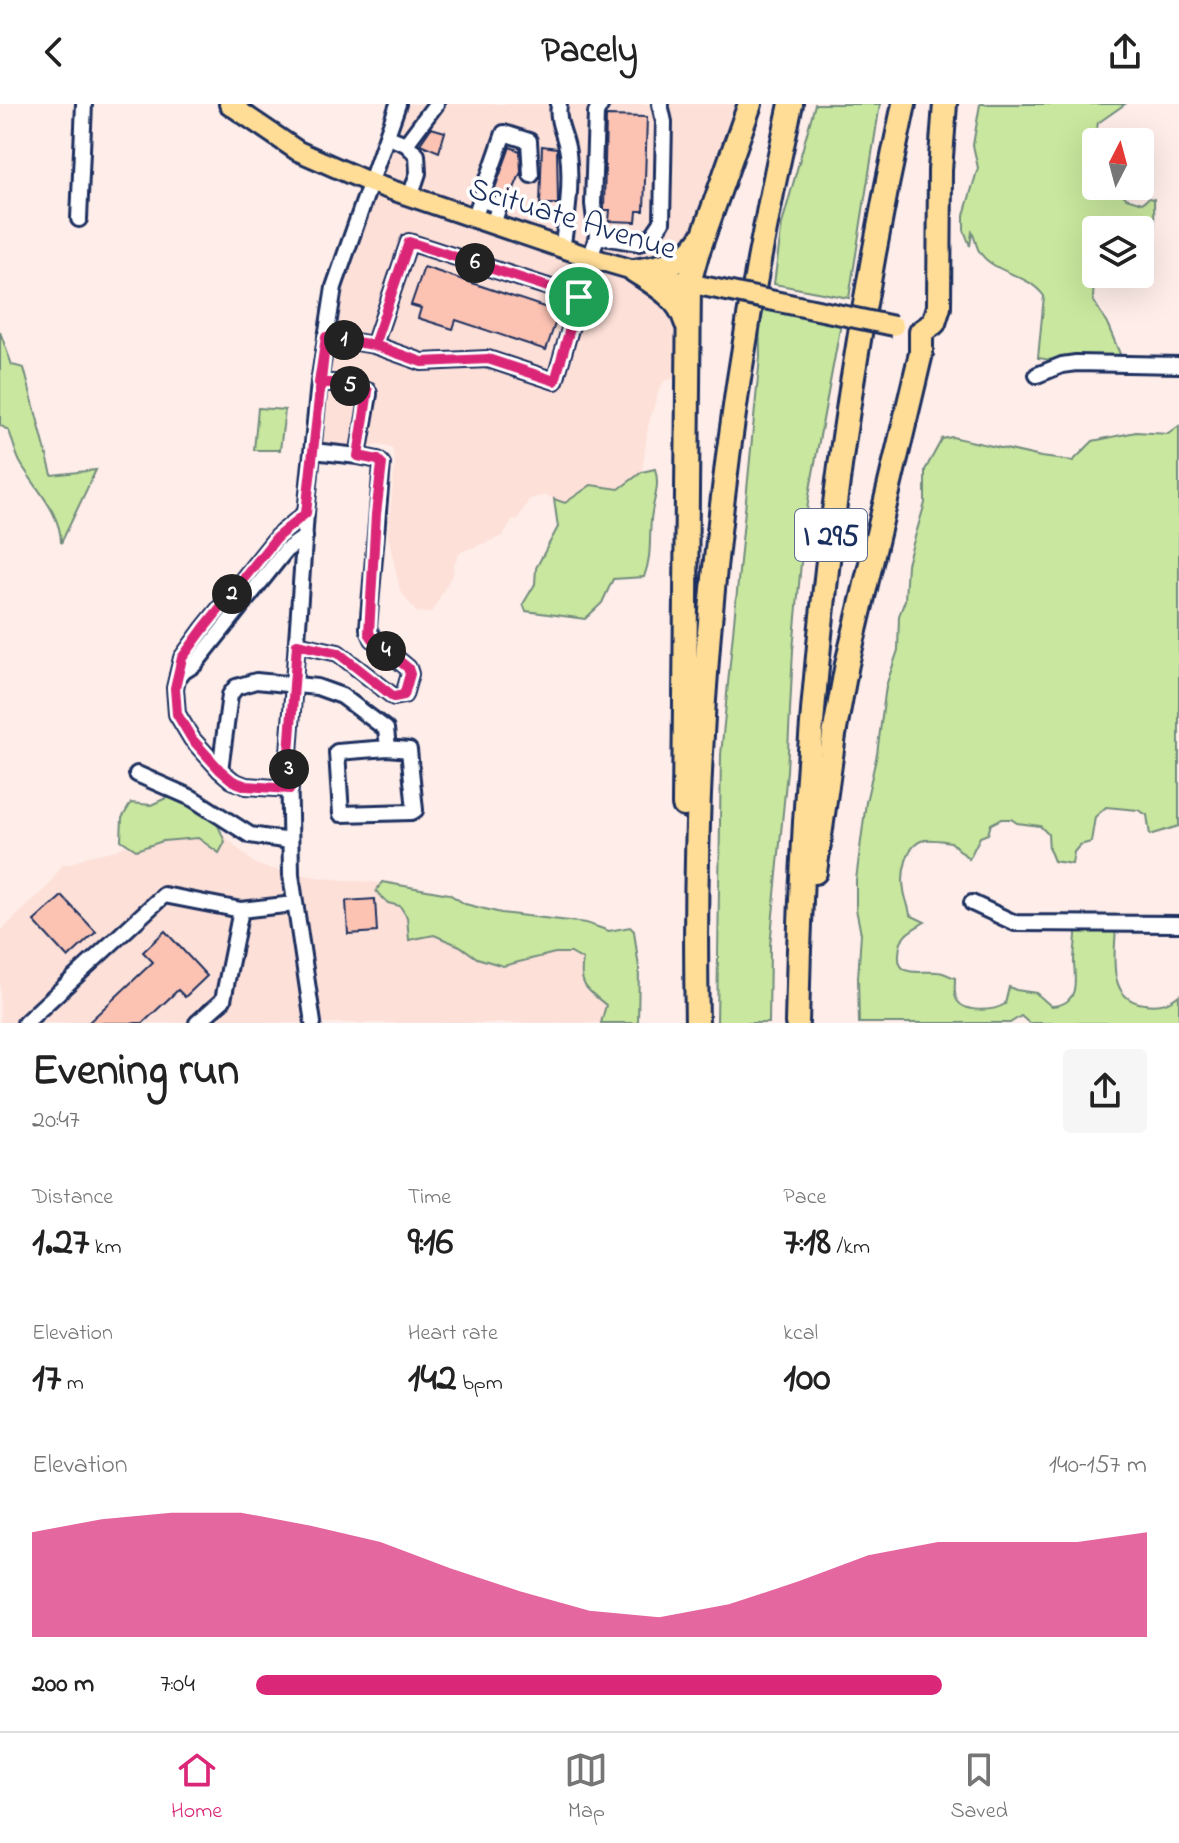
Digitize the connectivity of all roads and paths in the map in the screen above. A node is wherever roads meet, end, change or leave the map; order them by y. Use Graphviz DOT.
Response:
graph roads {
  1 [pos="84,104"];
  2 [pos="398,104"];
  3 [pos="436,104"];
  4 [pos="559,104"];
  5 [pos="601,104"];
  6 [pos="660,104"];
  7 [pos="750,104"];
  8 [pos="791,104"];
  9 [pos="904,104"];
  10 [pos="945,104"];
  11 [pos="231,105"];
  12 [pos="388,137"];
  13 [pos="406,144"];
  14 [pos="531,175"];
  15 [pos="371,183"];
  16 [pos="410,197"];
  17 [pos="480,199"];
  18 [pos="79,219"];
  19 [pos="474,219"];
  20 [pos="493,225"];
  21 [pos="706,228"];
  22 [pos="597,236"];
  23 [pos="562,249"];
  24 [pos="592,258"];
  25 [pos="635,271"];
  26 [pos="689,283"];
  27 [pos="579,297"];
  28 [pos="921,332"];
  29 [pos="688,335"];
  30 [pos="326,337"];
  31 [pos="374,345"];
  32 [pos="1179,365"];
  33 [pos="1037,375"];
  34 [pos="319,383"];
  35 [pos="313,451"];
  36 [pos="358,456"];
  37 [pos="306,513"];
  38 [pos="305,537"];
  39 [pos="297,644"];
  40 [pos="178,675"];
  41 [pos="294,685"];
  42 [pos="388,748"];
  43 [pos="220,770"];
  44 [pos="137,774"];
  45 [pos="290,789"];
  46 [pos="290,841"];
  47 [pos="972,903"];
  48 [pos="294,904"];
  49 [pos="241,910"];
  50 [pos="1179,924"];
  51 [pos="798,972"];
  52 [pos="697,1018"];
  53 [pos="206,1020"];
  54 [pos="25,1023"];
  55 [pos="313,1023"];
  56 [pos="797,1023"];
  1 -- 18 [label="street"];
  2 -- 12 [label="street"];
  3 -- 13 [label="street"];
  4 -- 23 [label="street"];
  5 -- 22 [label="street"];
  6 -- 22 [label="street"];
  7 -- 21 [label="highway"];
  8 -- 52 [label="highway"];
  9 -- 51 [label="highway, I 295"];
  10 -- 28 [label="highway"];
  11 -- 15 [label="main road, Scituate Avenue"];
  12 -- 13 [label="street"];
  12 -- 15 [label="street"];
  13 -- 16 [label="street"];
  14 -- 17 [label="street"];
  15 -- 16 [label="main road, Scituate Avenue"];
  15 -- 30 [label="street"];
  16 -- 19 [label="main road, Scituate Avenue"];
  17 -- 19 [label="street"];
  17 -- 20 [label="street"];
  19 -- 20 [label="main road, Scituate Avenue"];
  20 -- 23 [label="main road, Scituate Avenue"];
  21 -- 25 [label="highway"];
  21 -- 26 [label="highway"];
  22 -- 24 [label="street"];
  23 -- 24 [label="main road, Scituate Avenue"];
  24 -- 25 [label="main road, Scituate Avenue"];
  24 -- 27 [label="street"];
  25 -- 26 [label="main road, Scituate Avenue"];
  25 -- 29 [label="highway"];
  26 -- 28 [label="main road, Scituate Avenue, bridge"];
  26 -- 29 [label="highway"];
  27 -- 31 [label="street"];
  27 -- 31 [label="street"];
  28 -- 51 [label="highway"];
  29 -- 52 [label="highway"];
  30 -- 31 [label="street"];
  30 -- 34 [label="street"];
  32 -- 33 [label="street"];
  34 -- 35 [label="street"];
  34 -- 36 [label="street"];
  35 -- 36 [label="street"];
  35 -- 37 [label="street"];
  36 -- 39 [label="street"];
  37 -- 38 [label="street"];
  37 -- 40 [label="street"];
  38 -- 39 [label="street"];
  38 -- 40 [label="street"];
  39 -- 41 [label="street"];
  40 -- 43 [label="street"];
  41 -- 42 [label="street"];
  41 -- 43 [label="street"];
  41 -- 45 [label="street"];
  42 -- 42 [label="street"];
  43 -- 45 [label="street"];
  44 -- 46 [label="street"];
  45 -- 46 [label="street"];
  46 -- 48 [label="street"];
  47 -- 50 [label="street"];
  48 -- 49 [label="street"];
  48 -- 55 [label="street"];
  49 -- 53 [label="street"];
  49 -- 54 [label="street"];
  51 -- 56 [label="highway, I 295"];
}
